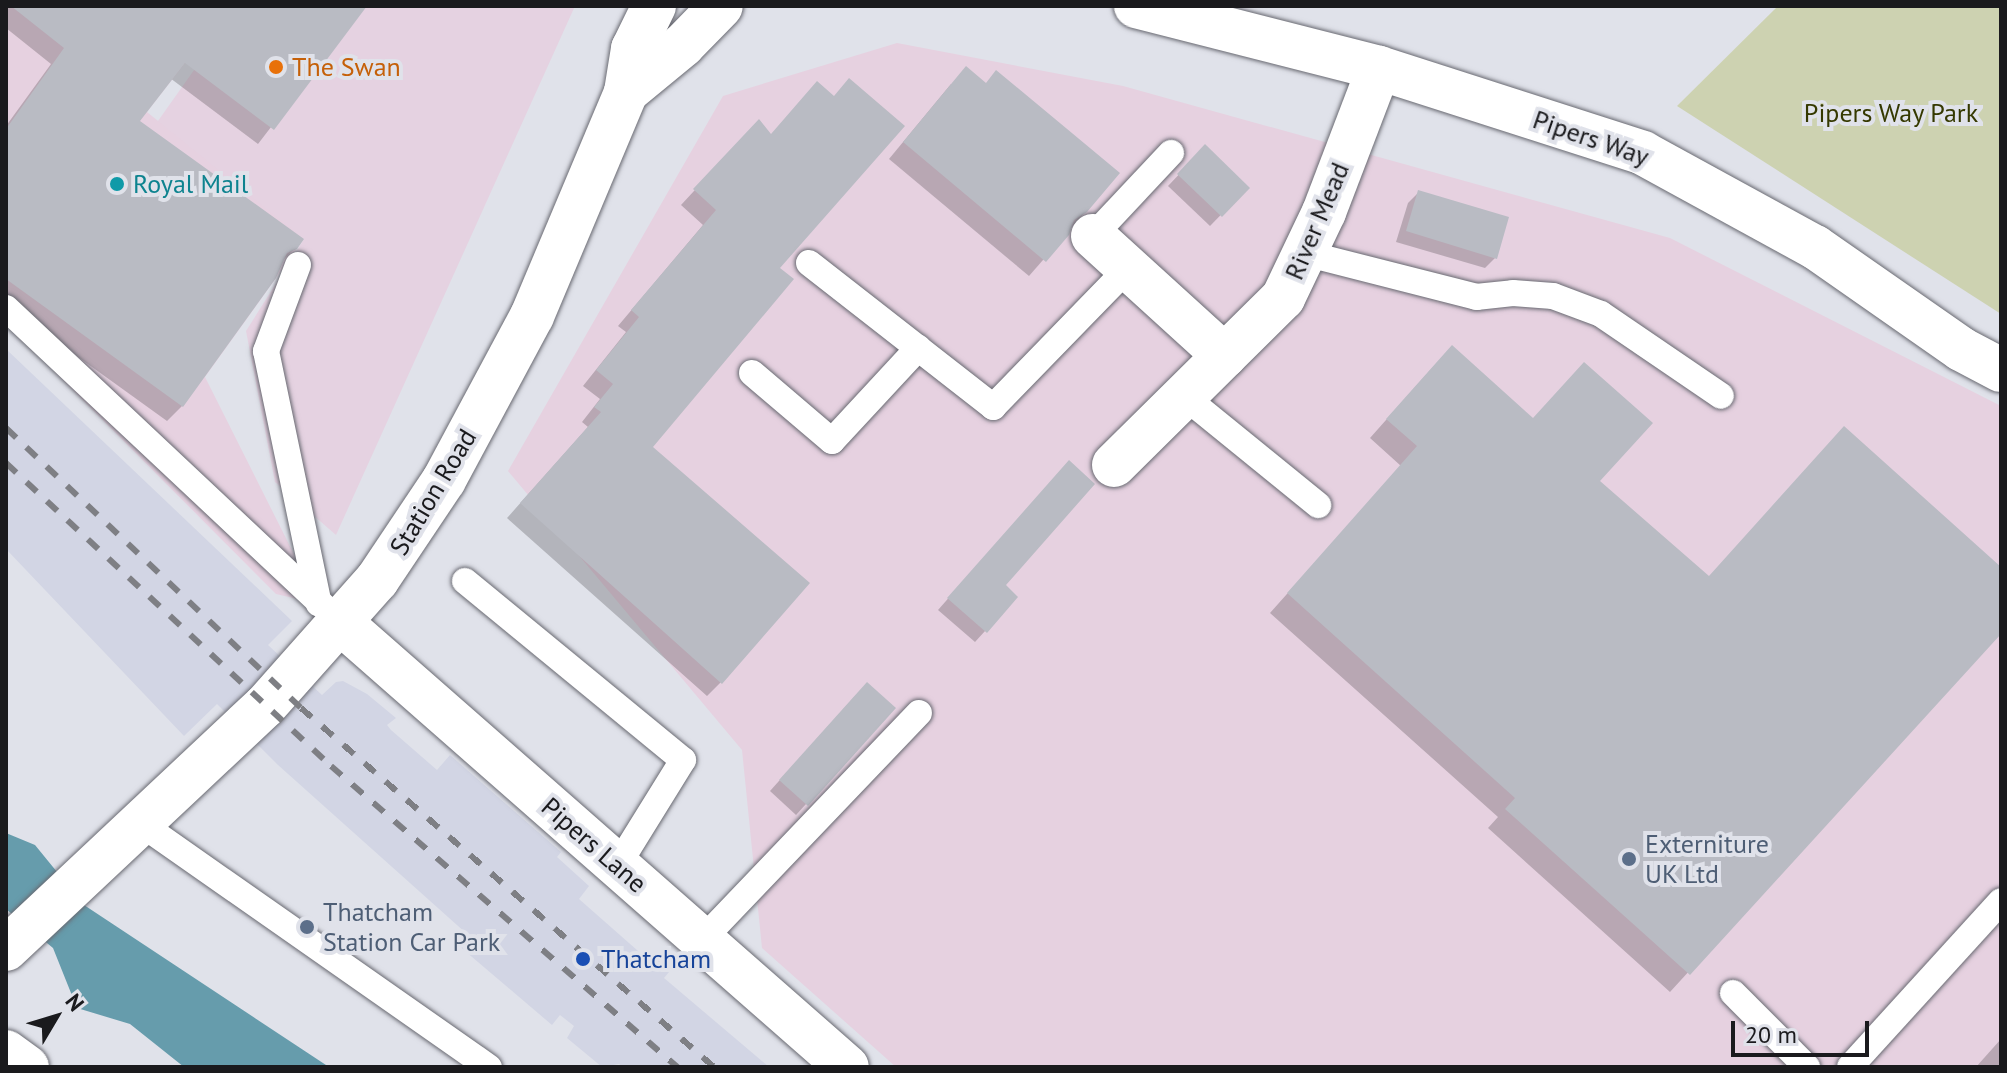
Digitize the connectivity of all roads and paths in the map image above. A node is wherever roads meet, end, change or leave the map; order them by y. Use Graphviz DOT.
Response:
graph roads {
  1 [pos="654,6"];
  2 [pos="721,6"];
  3 [pos="1136,6"];
  4 [pos="1379,68"];
  5 [pos="626,92"];
  6 [pos="1171,153"];
  7 [pos="1093,236"];
  8 [pos="1304,253"];
  9 [pos="809,263"];
  10 [pos="298,265"];
  11 [pos="1128,268"];
  12 [pos="6,308"];
  13 [pos="918,348"];
  14 [pos="1225,356"];
  15 [pos="2001,370"];
  16 [pos="752,373"];
  17 [pos="1184,396"];
  18 [pos="1721,396"];
  19 [pos="1114,465"];
  20 [pos="1318,505"];
  21 [pos="465,581"];
  22 [pos="330,614"];
  23 [pos="919,713"];
  24 [pos="128,836"];
  25 [pos="618,865"];
  26 [pos="2001,901"];
  27 [pos="702,940"];
  28 [pos="6,949"];
  29 [pos="1733,993"];
  30 [pos="6,1052"];
  31 [pos="27,1067"];
  32 [pos="489,1067"];
  33 [pos="847,1067"];
  34 [pos="1807,1067"];
  35 [pos="1850,1067"];
  1 -- 5 [label="street, Station Road"];
  2 -- 5 [label="street, Station Road"];
  3 -- 4 [label="street, Pipers Way"];
  4 -- 8 [label="street, River Mead"];
  4 -- 15 [label="street, Pipers Way"];
  5 -- 22 [label="street, Station Road"];
  6 -- 7 [label="lane"];
  7 -- 11 [label="street"];
  8 -- 14 [label="street, River Mead"];
  8 -- 18 [label="lane"];
  9 -- 13 [label="lane"];
  10 -- 22 [label="lane"];
  11 -- 13 [label="lane"];
  11 -- 14 [label="street"];
  12 -- 22 [label="lane"];
  13 -- 16 [label="lane"];
  14 -- 17 [label="street, River Mead"];
  17 -- 19 [label="street, River Mead"];
  17 -- 20 [label="lane"];
  21 -- 25 [label="lane"];
  22 -- 24 [label="street, Station Road"];
  22 -- 25 [label="street, Pipers Lane"];
  23 -- 27 [label="lane"];
  24 -- 28 [label="street, Station Road"];
  24 -- 32 [label="lane"];
  25 -- 27 [label="street, Pipers Lane"];
  26 -- 35 [label="lane"];
  27 -- 33 [label="street, Pipers Lane"];
  29 -- 34 [label="lane"];
  30 -- 31 [label="street"];
}
